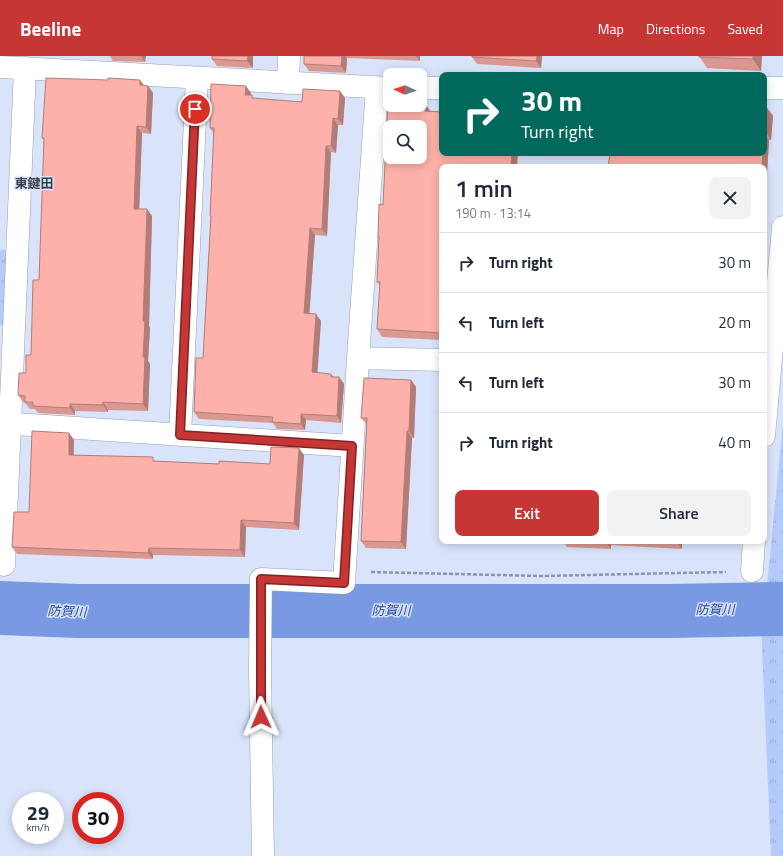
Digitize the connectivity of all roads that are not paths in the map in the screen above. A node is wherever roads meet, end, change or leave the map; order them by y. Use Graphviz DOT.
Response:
graph roads {
  1 [pos="289,56"];
  2 [pos="0,67"];
  3 [pos="25,68"];
  4 [pos="197,78"];
  5 [pos="288,83"];
  6 [pos="383,88"];
  7 [pos="427,88"];
  8 [pos="439,88"];
  9 [pos="767,88"];
  10 [pos="783,88"];
  11 [pos="383,98"];
  12 [pos="783,227"];
  13 [pos="768,342"];
  14 [pos="358,358"];
  15 [pos="439,360"];
  16 [pos="767,366"];
  17 [pos="5,423"];
  18 [pos="180,435"];
  19 [pos="352,446"];
  20 [pos="754,544"];
  21 [pos="4,565"];
  22 [pos="752,571"];
  23 [pos="263,856"];
  1 -- 5 [label="street"];
  2 -- 3 [label="street"];
  3 -- 4 [label="street"];
  3 -- 17 [label="street"];
  4 -- 5 [label="street"];
  4 -- 18 [label="street"];
  5 -- 6 [label="street"];
  7 -- 8 [label="street"];
  9 -- 10 [label="street"];
  11 -- 14 [label="street"];
  12 -- 13 [label="street"];
  13 -- 16 [label="street"];
  14 -- 15 [label="street"];
  14 -- 19 [label="street"];
  17 -- 18 [label="street"];
  17 -- 21 [label="street"];
  18 -- 19 [label="street"];
  19 -- 23 [label="street"];
  20 -- 22 [label="street"];
}
